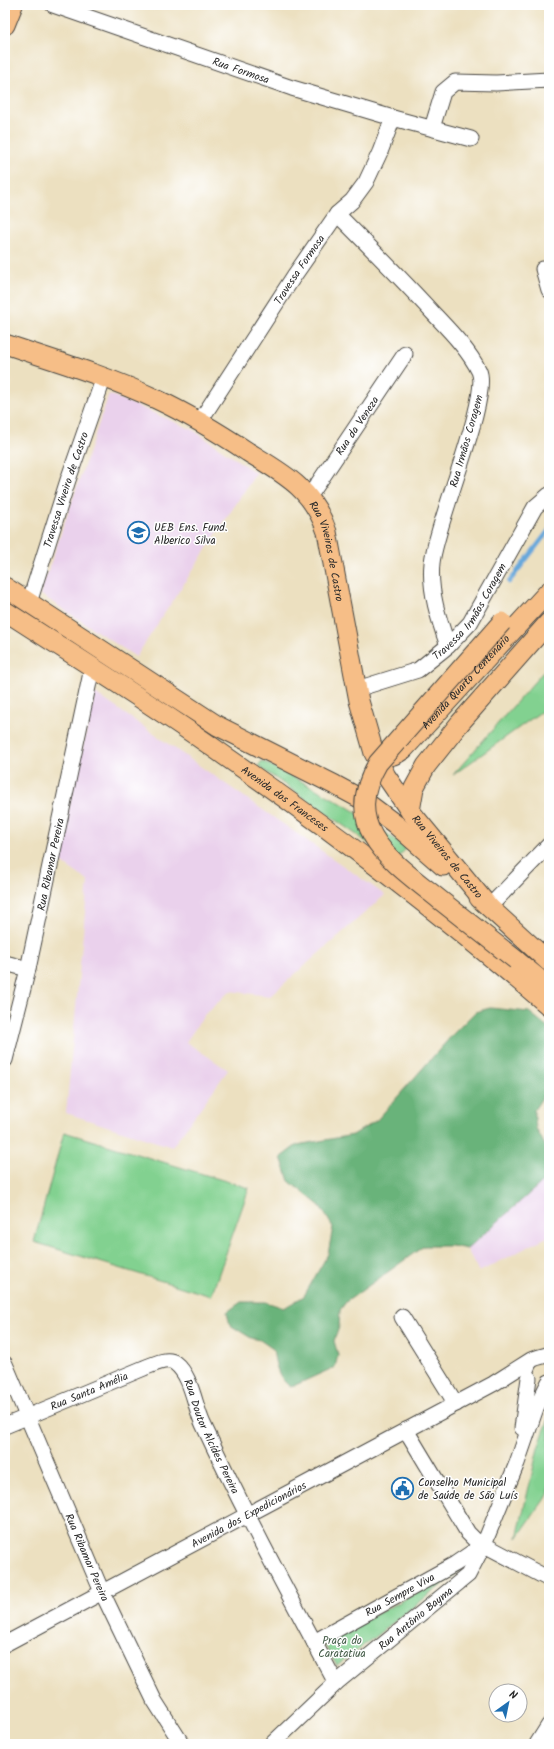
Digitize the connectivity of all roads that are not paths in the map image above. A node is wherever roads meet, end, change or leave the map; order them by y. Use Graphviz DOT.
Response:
graph roads {
  1 [pos="13,5"];
  2 [pos="53,5"];
  3 [pos="5,25"];
  4 [pos="549,80"];
  5 [pos="393,118"];
  6 [pos="432,128"];
  7 [pos="471,139"];
  8 [pos="337,214"];
  9 [pos="543,269"];
  10 [pos="549,290"];
  11 [pos="5,344"];
  12 [pos="405,354"];
  13 [pos="104,377"];
  14 [pos="200,421"];
  15 [pos="549,495"];
  16 [pos="309,497"];
  17 [pos="549,583"];
  18 [pos="5,587"];
  19 [pos="549,591"];
  20 [pos="29,603"];
  21 [pos="5,611"];
  22 [pos="549,622"];
  23 [pos="448,646"];
  24 [pos="92,668"];
  25 [pos="357,689"];
  26 [pos="374,753"];
  27 [pos="410,811"];
  28 [pos="549,845"];
  29 [pos="489,907"];
  30 [pos="549,962"];
  31 [pos="5,963"];
  32 [pos="28,969"];
  33 [pos="549,987"];
  34 [pos="549,1006"];
  35 [pos="5,1060"];
  36 [pos="402,1317"];
  37 [pos="543,1357"];
  38 [pos="174,1362"];
  39 [pos="5,1364"];
  40 [pos="529,1378"];
  41 [pos="549,1382"];
  42 [pos="493,1384"];
  43 [pos="456,1404"];
  44 [pos="27,1417"];
  45 [pos="5,1426"];
  46 [pos="406,1430"];
  47 [pos="517,1463"];
  48 [pos="247,1515"];
  49 [pos="484,1544"];
  50 [pos="549,1580"];
  51 [pos="102,1592"];
  52 [pos="314,1642"];
  53 [pos="5,1644"];
  54 [pos="336,1683"];
  55 [pos="549,1725"];
  56 [pos="182,1744"];
  57 [pos="272,1744"];
  58 [pos="537,1744"];
  1 -- 3 [label="main road"];
  2 -- 5 [label="street, Rua Formosa"];
  4 -- 6 [label="street"];
  5 -- 6 [label="street, Rua Formosa"];
  5 -- 8 [label="street, Travessa Formosa"];
  6 -- 7 [label="street, Rua Formosa"];
  8 -- 14 [label="street, Travessa Formosa"];
  8 -- 23 [label="street, Rua Irmãos Coragem"];
  9 -- 10 [label="street"];
  11 -- 13 [label="main road, Rua Viveiros de Castro"];
  12 -- 16 [label="street, Rua da Veneza"];
  13 -- 14 [label="main road, Rua Viveiros de Castro"];
  13 -- 20 [label="street, Travessa Viveiro de Castro"];
  14 -- 16 [label="main road, Rua Viveiros de Castro"];
  15 -- 23 [label="street, Travessa Irmãos Coragem"];
  16 -- 25 [label="main road, Rua Viveiros de Castro"];
  17 -- 33 [label="main road, bridge"];
  18 -- 20 [label="main road"];
  19 -- 26 [label="main road, Avenida Quarto Centenário"];
  20 -- 29 [label="main road"];
  21 -- 24 [label="main road, Avenida dos Franceses"];
  22 -- 27 [label="main road, Avenida Quarto Centenário"];
  23 -- 25 [label="street, Travessa Irmãos Coragem"];
  24 -- 32 [label="street, Rua Ribamar Pereira"];
  24 -- 34 [label="main road, Avenida dos Franceses"];
  25 -- 26 [label="main road, Rua Viveiros de Castro"];
  26 -- 27 [label="main road, Rua Viveiros de Castro"];
  27 -- 29 [label="main road, Rua Viveiros de Castro"];
  28 -- 29 [label="street"];
  29 -- 30 [label="main road"];
  31 -- 32 [label="street"];
  32 -- 35 [label="street, Rua Ribamar Pereira"];
  36 -- 43 [label="street"];
  37 -- 40 [label="street, Avenida dos Expedicionários"];
  37 -- 42 [label="street, Avenida dos Expedicionários"];
  38 -- 44 [label="street, Rua Santa Amélia"];
  38 -- 48 [label="street, Rua Doutor Alcídes Pereira"];
  39 -- 44 [label="street, Rua Ribamar Pereira"];
  40 -- 41 [label="street, Avenida dos Expedicionários"];
  40 -- 42 [label="street, Avenida dos Expedicionários"];
  40 -- 47 [label="street, Rua Antônio Bayma"];
  41 -- 47 [label="street, Rua Antônio Bayma"];
  42 -- 43 [label="street, Avenida dos Expedicionários"];
  43 -- 46 [label="street, Avenida dos Expedicionários"];
  44 -- 45 [label="street, Rua Santa Amélia"];
  44 -- 51 [label="street, Rua Ribamar Pereira"];
  46 -- 48 [label="street, Avenida dos Expedicionários"];
  46 -- 49 [label="street"];
  47 -- 49 [label="street, Rua Antônio Bayma"];
  48 -- 51 [label="street, Avenida dos Expedicionários"];
  48 -- 52 [label="street, Rua Doutor Alcídes Pereira"];
  49 -- 50 [label="street"];
  49 -- 52 [label="street, Rua Sempre Viva"];
  49 -- 54 [label="street, Rua Antônio Bayma"];
  51 -- 53 [label="street, Avenida dos Expedicionários"];
  51 -- 56 [label="street, Rua Ribamar Pereira"];
  52 -- 54 [label="street, Rua Doutor Alcídes Pereira"];
  54 -- 57 [label="street, Rua Antônio Bayma"];
  55 -- 58 [label="street"];
}
